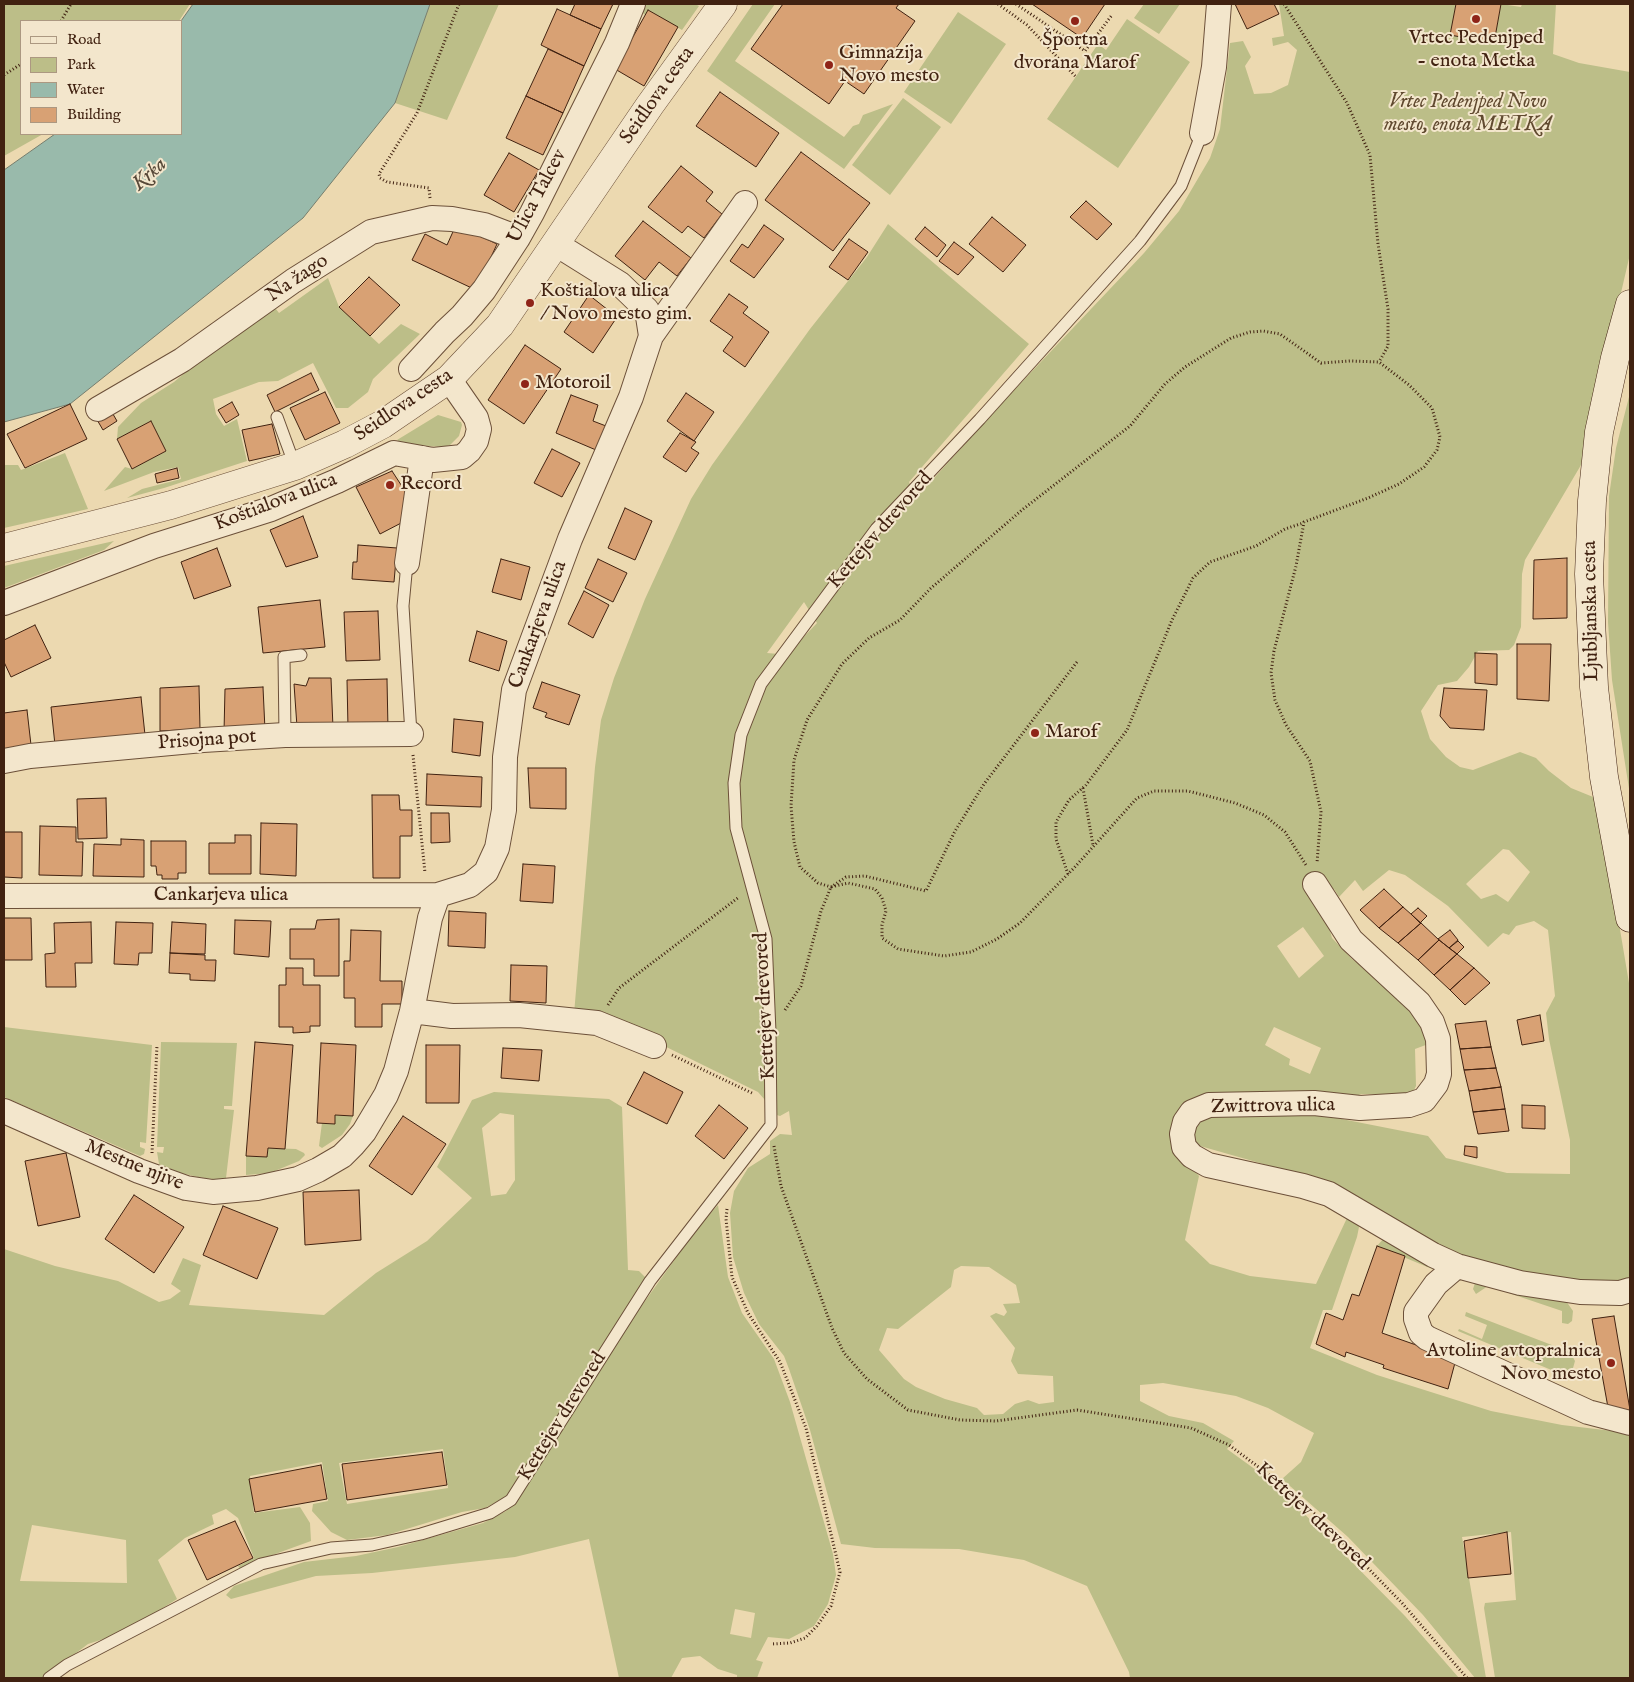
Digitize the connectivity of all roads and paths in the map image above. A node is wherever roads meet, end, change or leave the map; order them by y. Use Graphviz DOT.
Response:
graph roads {
  1 [pos="71,4"];
  2 [pos="459,4"];
  3 [pos="633,4"];
  4 [pos="723,4"];
  5 [pos="998,4"];
  6 [pos="1016,4"];
  7 [pos="1219,4"];
  8 [pos="1284,4"];
  9 [pos="1112,15"];
  10 [pos="62,20"];
  11 [pos="20,65"];
  12 [pos="4,75"];
  13 [pos="1076,78"];
  14 [pos="1202,132"];
  15 [pos="745,203"];
  16 [pos="432,218"];
  17 [pos="518,238"];
  18 [pos="556,244"];
  19 [pos="1630,304"];
  20 [pos="651,336"];
  21 [pos="1379,362"];
  22 [pos="411,368"];
  23 [pos="449,379"];
  24 [pos="98,409"];
  25 [pos="277,417"];
  26 [pos="422,458"];
  27 [pos="295,466"];
  28 [pos="1304,522"];
  29 [pos="4,548"];
  30 [pos="407,563"];
  31 [pos="4,603"];
  32 [pos="300,655"];
  33 [pos="1077,662"];
  34 [pos="410,734"];
  35 [pos="285,735"];
  36 [pos="4,761"];
  37 [pos="1083,787"];
  38 [pos="1093,845"];
  39 [pos="1068,874"];
  40 [pos="1315,884"];
  41 [pos="752,886"];
  42 [pos="831,887"];
  43 [pos="434,895"];
  44 [pos="4,896"];
  45 [pos="1630,918"];
  46 [pos="412,1011"];
  47 [pos="597,1023"];
  48 [pos="770,1032"];
  49 [pos="157,1044"];
  50 [pos="654,1046"];
  51 [pos="675,1057"];
  52 [pos="771,1102"];
  53 [pos="4,1111"];
  54 [pos="771,1126"];
  55 [pos="152,1154"];
  56 [pos="730,1179"];
  57 [pos="1457,1266"];
  58 [pos="1630,1290"];
  59 [pos="1630,1423"];
  60 [pos="771,1644"];
  61 [pos="49,1678"];
  62 [pos="1467,1678"];
  1 -- 10 [label="path"];
  2 -- 16 [label="path"];
  3 -- 17 [label="street, Ulica Talcev"];
  4 -- 18 [label="street, Seidlova cesta"];
  5 -- 13 [label="path"];
  6 -- 9 [label="path"];
  7 -- 14 [label="street, Kettejev drevored"];
  8 -- 21 [label="path"];
  11 -- 12 [label="path"];
  14 -- 41 [label="lane, Kettejev drevored"];
  15 -- 20 [label="street, Cankarjeva ulica"];
  16 -- 17 [label="street, Na žago"];
  16 -- 24 [label="street, Na žago"];
  17 -- 22 [label="street, Ulica Talcev"];
  18 -- 20 [label="street, Cankarjeva ulica"];
  18 -- 23 [label="street, Seidlova cesta"];
  19 -- 45 [label="street, Ljubljanska cesta"];
  20 -- 43 [label="street, Cankarjeva ulica"];
  21 -- 28 [label="path"];
  21 -- 42 [label="path"];
  23 -- 26 [label="street, Koštialova ulica"];
  23 -- 27 [label="street, Seidlova cesta"];
  25 -- 27 [label="lane"];
  26 -- 30 [label="street"];
  26 -- 31 [label="street, Koštialova ulica"];
  27 -- 29 [label="street, Seidlova cesta"];
  28 -- 37 [label="path"];
  28 -- 40 [label="path"];
  30 -- 34 [label="lane"];
  32 -- 35 [label="lane"];
  33 -- 42 [label="path"];
  34 -- 35 [label="street, Prisojna pot"];
  34 -- 43 [label="path"];
  35 -- 36 [label="street, Prisojna pot"];
  37 -- 38 [label="path"];
  37 -- 39 [label="path"];
  38 -- 39 [label="path"];
  38 -- 40 [label="path"];
  39 -- 42 [label="path"];
  40 -- 57 [label="street, Zwittrova ulica"];
  41 -- 47 [label="path"];
  41 -- 48 [label="lane, Kettejev drevored"];
  42 -- 48 [label="path"];
  43 -- 44 [label="street, Cankarjeva ulica"];
  43 -- 46 [label="street"];
  46 -- 47 [label="street"];
  46 -- 53 [label="street, Mestne njive"];
  47 -- 50 [label="street"];
  48 -- 52 [label="lane, Kettejev drevored"];
  49 -- 55 [label="path"];
  51 -- 52 [label="path"];
  52 -- 54 [label="lane, Kettejev drevored"];
  54 -- 56 [label="lane, Kettejev drevored"];
  54 -- 62 [label="path, Kettejev drevored"];
  56 -- 60 [label="path"];
  56 -- 61 [label="lane, Kettejev drevored"];
  57 -- 58 [label="street, Zwittrova ulica"];
  57 -- 59 [label="street"];
}
